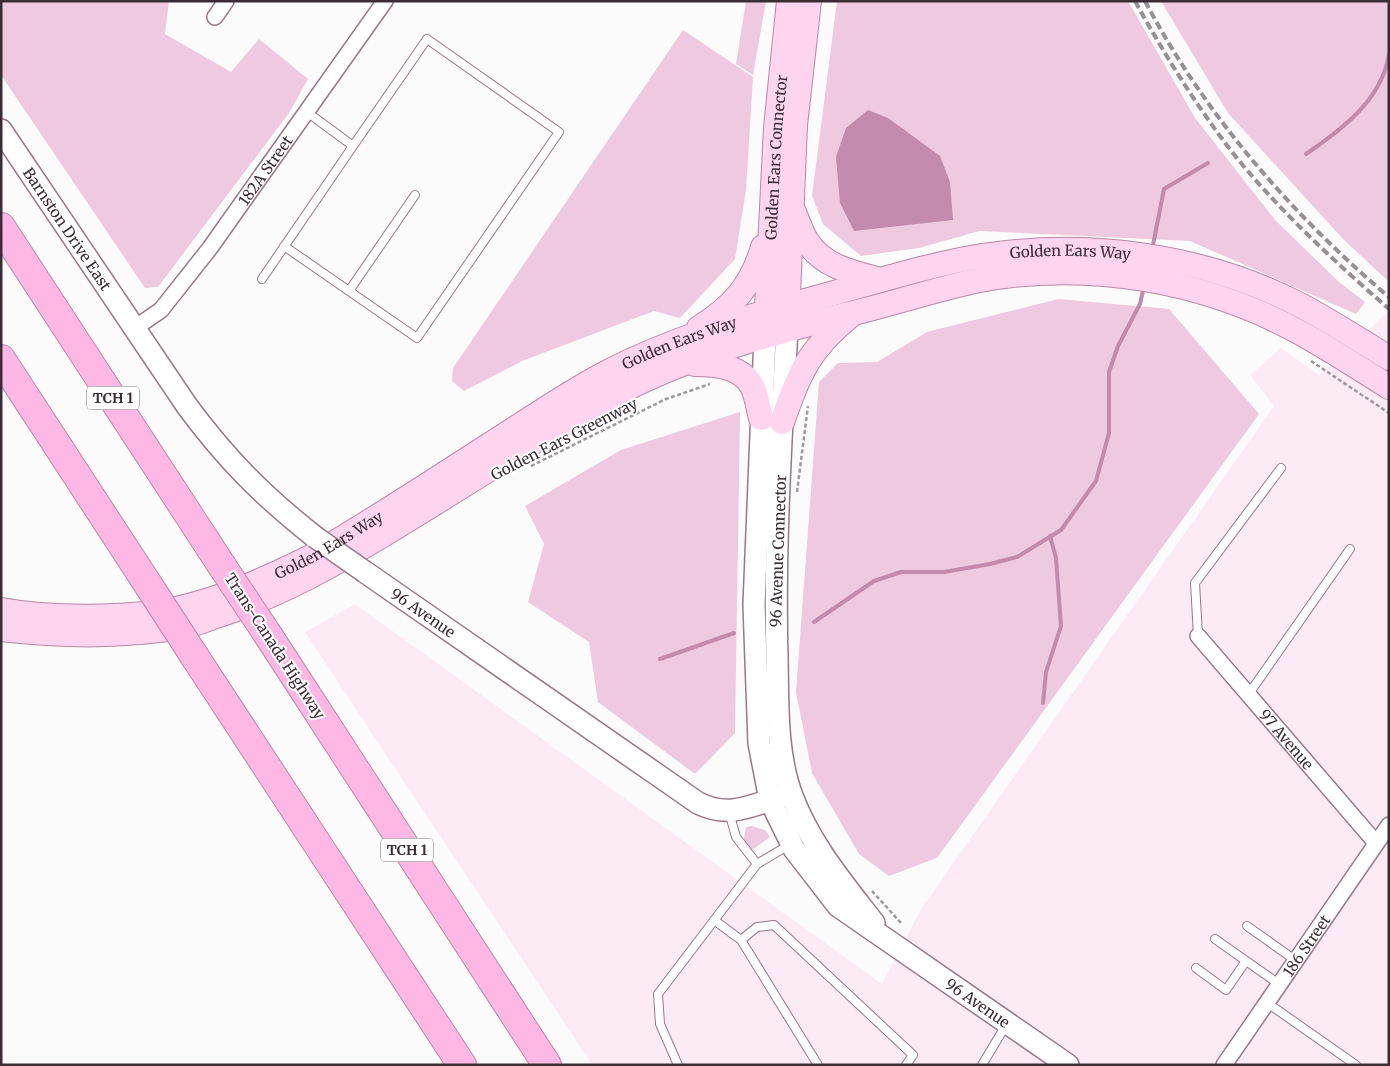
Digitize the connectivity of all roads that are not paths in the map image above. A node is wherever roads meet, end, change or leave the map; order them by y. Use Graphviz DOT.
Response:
graph roads {
  1 [pos="226,1"];
  2 [pos="385,1"];
  3 [pos="788,1"];
  4 [pos="808,1"];
  5 [pos="215,17"];
  6 [pos="307,112"];
  7 [pos="1,130"];
  8 [pos="354,146"];
  9 [pos="416,195"];
  10 [pos="782,211"];
  11 [pos="1,227"];
  12 [pos="284,246"];
  13 [pos="262,279"];
  14 [pos="882,280"];
  15 [pos="349,291"];
  16 [pos="853,313"];
  17 [pos="776,321"];
  18 [pos="135,328"];
  19 [pos="676,342"];
  20 [pos="1389,358"];
  21 [pos="1,359"];
  22 [pos="683,364"];
  23 [pos="1389,387"];
  24 [pos="772,420"];
  25 [pos="1281,468"];
  26 [pos="1350,549"];
  27 [pos="1,610"];
  28 [pos="1,629"];
  29 [pos="1198,636"];
  30 [pos="1248,695"];
  31 [pos="791,794"];
  32 [pos="770,800"];
  33 [pos="728,812"];
  34 [pos="1389,825"];
  35 [pos="1376,843"];
  36 [pos="791,844"];
  37 [pos="757,864"];
  38 [pos="714,920"];
  39 [pos="1247,926"];
  40 [pos="1216,939"];
  41 [pos="741,940"];
  42 [pos="888,941"];
  43 [pos="1295,960"];
  44 [pos="1246,961"];
  45 [pos="1196,968"];
  46 [pos="1279,984"];
  47 [pos="1266,1002"];
  48 [pos="1007,1023"];
  49 [pos="462,1065"];
  50 [pos="547,1065"];
  51 [pos="678,1065"];
  52 [pos="818,1065"];
  53 [pos="906,1065"];
  54 [pos="982,1065"];
  55 [pos="1068,1065"];
  56 [pos="1224,1065"];
  57 [pos="1356,1065"];
  1 -- 5 [label="street"];
  2 -- 6 [label="street, 182A Street"];
  3 -- 10 [label="main road, Golden Ears Connector"];
  4 -- 10 [label="main road, Golden Ears Connector"];
  6 -- 8 [label="lane"];
  6 -- 18 [label="street, 182A Street"];
  7 -- 18 [label="main road, Barnston Drive East"];
  8 -- 12 [label="lane"];
  8 -- 15 [label="lane"];
  9 -- 15 [label="lane"];
  10 -- 14 [label="main road"];
  10 -- 17 [label="main road, Golden Ears Connector"];
  10 -- 19 [label="main road"];
  11 -- 50 [label="highway, Trans-Canada Highway / TCH 1, bridge"];
  12 -- 13 [label="lane"];
  12 -- 15 [label="lane"];
  14 -- 17 [label="main road, Golden Ears Way"];
  14 -- 20 [label="main road, Golden Ears Way"];
  16 -- 17 [label="main road, Golden Ears Way"];
  16 -- 23 [label="main road, Golden Ears Way"];
  16 -- 24 [label="main road"];
  17 -- 19 [label="main road, Golden Ears Way"];
  17 -- 22 [label="main road, Golden Ears Way"];
  17 -- 24 [label="main road, 96 Avenue Connector"];
  18 -- 33 [label="main road, 96 Avenue, bridge"];
  19 -- 27 [label="main road, Golden Ears Way"];
  21 -- 49 [label="highway, bridge"];
  22 -- 24 [label="main road"];
  22 -- 28 [label="main road, Golden Ears Way"];
  24 -- 31 [label="main road, 96 Avenue Connector"];
  24 -- 32 [label="main road, 96 Avenue Connector"];
  25 -- 29 [label="lane"];
  26 -- 30 [label="lane"];
  29 -- 30 [label="street, 97 Avenue"];
  30 -- 35 [label="street, 97 Avenue"];
  31 -- 32 [label="main road"];
  31 -- 42 [label="main road, 96 Avenue"];
  32 -- 33 [label="main road"];
  32 -- 36 [label="main road, 96 Avenue"];
  33 -- 37 [label="lane"];
  34 -- 35 [label="street, 186 Street"];
  35 -- 43 [label="street, 186 Street"];
  36 -- 37 [label="lane"];
  36 -- 42 [label="main road, 96 Avenue"];
  37 -- 38 [label="lane"];
  38 -- 41 [label="lane"];
  38 -- 51 [label="lane"];
  39 -- 43 [label="lane"];
  40 -- 44 [label="lane"];
  41 -- 52 [label="lane"];
  41 -- 53 [label="lane"];
  42 -- 48 [label="main road, 96 Avenue"];
  43 -- 46 [label="street, 186 Street"];
  44 -- 45 [label="lane"];
  44 -- 46 [label="lane"];
  46 -- 47 [label="street, 186 Street"];
  47 -- 56 [label="street, 186 Street"];
  47 -- 57 [label="lane"];
  48 -- 54 [label="lane"];
  48 -- 55 [label="main road, 96 Avenue"];
}
